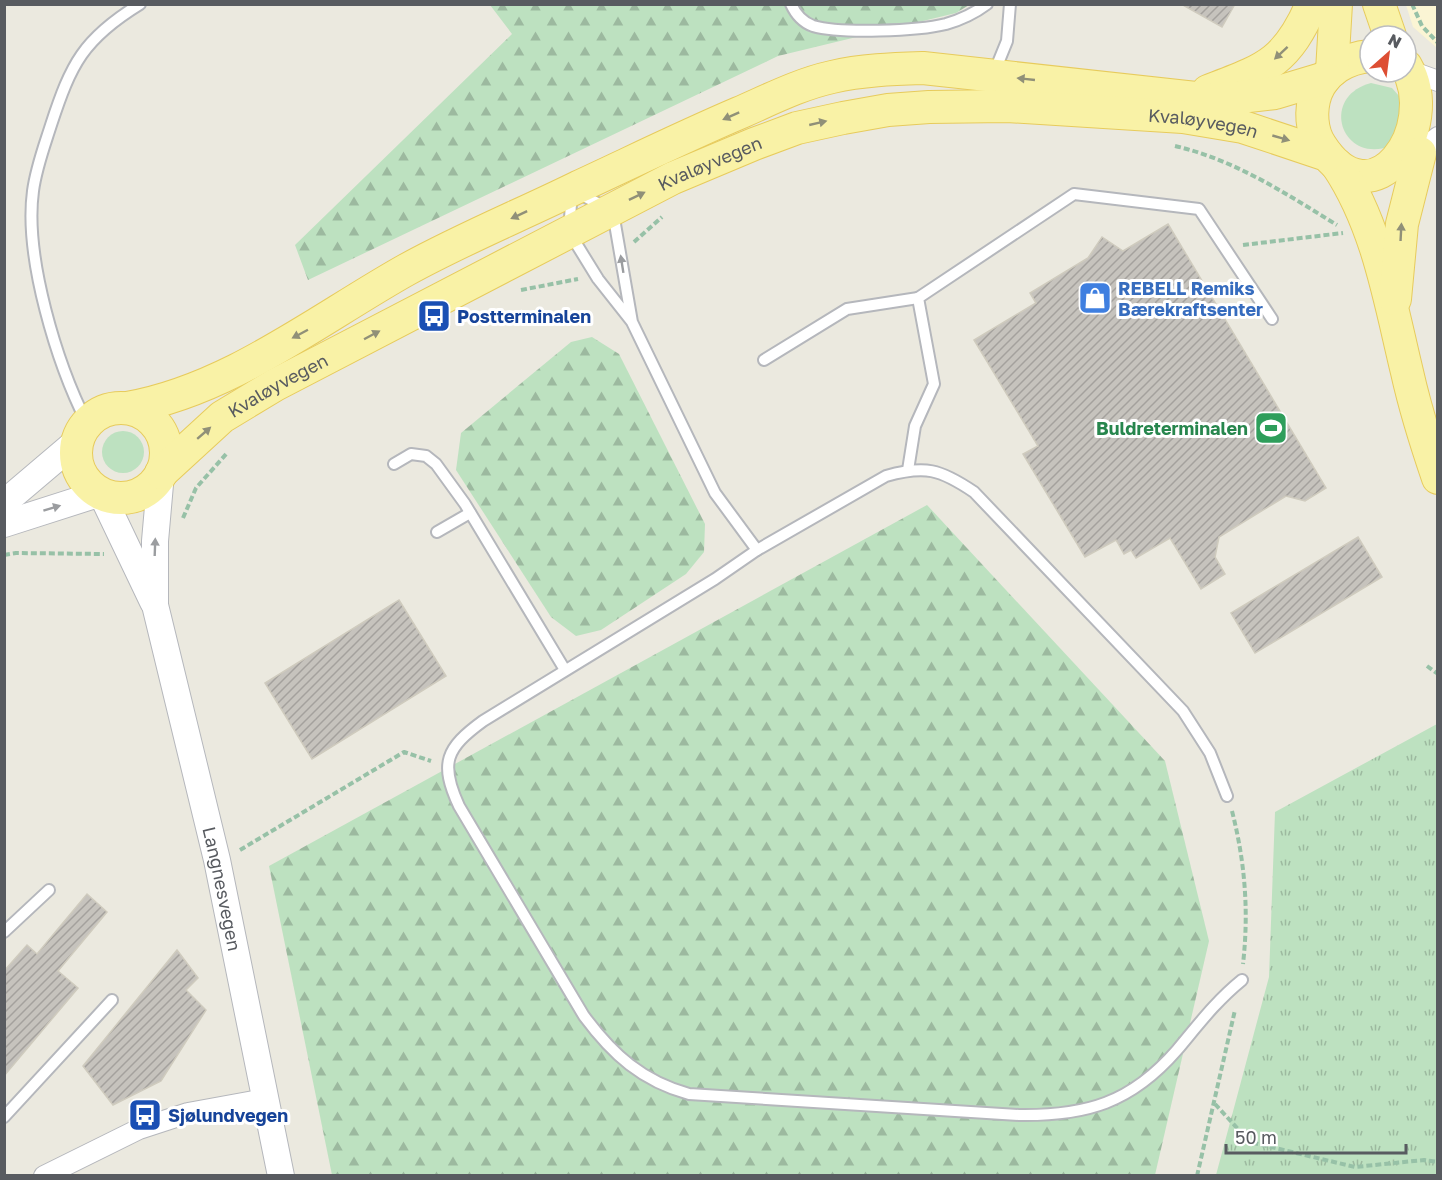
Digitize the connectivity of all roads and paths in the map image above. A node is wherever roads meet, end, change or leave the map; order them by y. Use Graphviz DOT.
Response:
graph roads {
  1 [pos="140,4"];
  2 [pos="791,4"];
  3 [pos="987,4"];
  4 [pos="1010,4"];
  5 [pos="1312,4"];
  6 [pos="1336,4"];
  7 [pos="1379,4"];
  8 [pos="1412,4"];
  9 [pos="1386,24"];
  10 [pos="1437,43"];
  11 [pos="1358,58"];
  12 [pos="1329,74"];
  13 [pos="993,76"];
  14 [pos="1418,76"];
  15 [pos="1184,98"];
  16 [pos="1170,145"];
  17 [pos="1427,146"];
  18 [pos="1332,160"];
  19 [pos="572,190"];
  20 [pos="609,209"];
  21 [pos="670,210"];
  22 [pos="569,232"];
  23 [pos="635,240"];
  24 [pos="1225,247"];
  25 [pos="578,279"];
  26 [pos="514,291"];
  27 [pos="918,298"];
  28 [pos="1394,312"];
  29 [pos="1272,319"];
  30 [pos="632,322"];
  31 [pos="764,360"];
  32 [pos="127,408"];
  33 [pos="82,432"];
  34 [pos="235,446"];
  35 [pos="394,464"];
  36 [pos="908,470"];
  37 [pos="161,473"];
  38 [pos="1437,478"];
  39 [pos="101,493"];
  40 [pos="4,504"];
  41 [pos="470,513"];
  42 [pos="4,524"];
  43 [pos="181,524"];
  44 [pos="437,532"];
  45 [pos="757,550"];
  46 [pos="115,553"];
  47 [pos="4,555"];
  48 [pos="155,605"];
  49 [pos="1428,666"];
  50 [pos="565,670"];
  51 [pos="1437,674"];
  52 [pos="447,766"];
  53 [pos="1227,796"];
  54 [pos="217,860"];
  55 [pos="49,890"];
  56 [pos="4,932"];
  57 [pos="1242,980"];
  58 [pos="112,1000"];
  59 [pos="265,1099"];
  60 [pos="1215,1104"];
  61 [pos="4,1117"];
  62 [pos="1437,1162"];
  63 [pos="44,1176"];
  64 [pos="281,1176"];
  65 [pos="1197,1176"];
  1 -- 33 [label="lane"];
  2 -- 3 [label="lane"];
  4 -- 13 [label="lane"];
  5 -- 15 [label="main road, one-way"];
  6 -- 12 [label="main road"];
  7 -- 9 [label="main road"];
  8 -- 10 [label="path"];
  11 -- 12 [label="main road, Kvaløyvegen"];
  12 -- 15 [label="main road, Kvaløyvegen"];
  12 -- 18 [label="main road"];
  15 -- 13 [label="main road, Kvaløyvegen, one-way"];
  13 -- 19 [label="main road, Kvaløyvegen, one-way"];
  14 -- 17 [label="main road"];
  16 -- 24 [label="path"];
  17 -- 18 [label="main road, Kvaløyvegen"];
  28 -- 17 [label="main road, one-way"];
  20 -- 18 [label="main road, Kvaløyvegen, one-way"];
  18 -- 28 [label="main road"];
  19 -- 20 [label="lane"];
  19 -- 22 [label="lane"];
  19 -- 32 [label="main road, Kvaløyvegen, one-way"];
  20 -- 22 [label="main road, Kvaløyvegen"];
  30 -- 20 [label="lane, one-way"];
  21 -- 23 [label="path"];
  22 -- 30 [label="lane"];
  37 -- 22 [label="main road, Kvaløyvegen, one-way"];
  24 -- 27 [label="lane"];
  24 -- 29 [label="lane"];
  25 -- 26 [label="path"];
  27 -- 31 [label="lane"];
  27 -- 36 [label="lane"];
  28 -- 38 [label="main road"];
  30 -- 45 [label="lane"];
  32 -- 33 [label="main road"];
  32 -- 37 [label="main road"];
  33 -- 39 [label="main road"];
  33 -- 40 [label="street"];
  34 -- 43 [label="path"];
  35 -- 41 [label="lane"];
  36 -- 45 [label="lane"];
  36 -- 53 [label="lane"];
  37 -- 39 [label="main road"];
  48 -- 37 [label="street, Langnesvegen, one-way"];
  42 -- 39 [label="street, one-way"];
  39 -- 48 [label="street, Langnesvegen"];
  41 -- 44 [label="lane"];
  41 -- 50 [label="lane"];
  45 -- 50 [label="lane"];
  46 -- 47 [label="path"];
  48 -- 54 [label="street, Langnesvegen"];
  49 -- 51 [label="path"];
  50 -- 52 [label="lane"];
  52 -- 54 [label="path"];
  52 -- 57 [label="lane"];
  53 -- 57 [label="path"];
  54 -- 59 [label="street, Langnesvegen"];
  55 -- 56 [label="lane"];
  57 -- 60 [label="path"];
  58 -- 61 [label="lane"];
  59 -- 63 [label="street"];
  59 -- 64 [label="street, Langnesvegen"];
  60 -- 62 [label="path"];
  60 -- 65 [label="path"];
}
